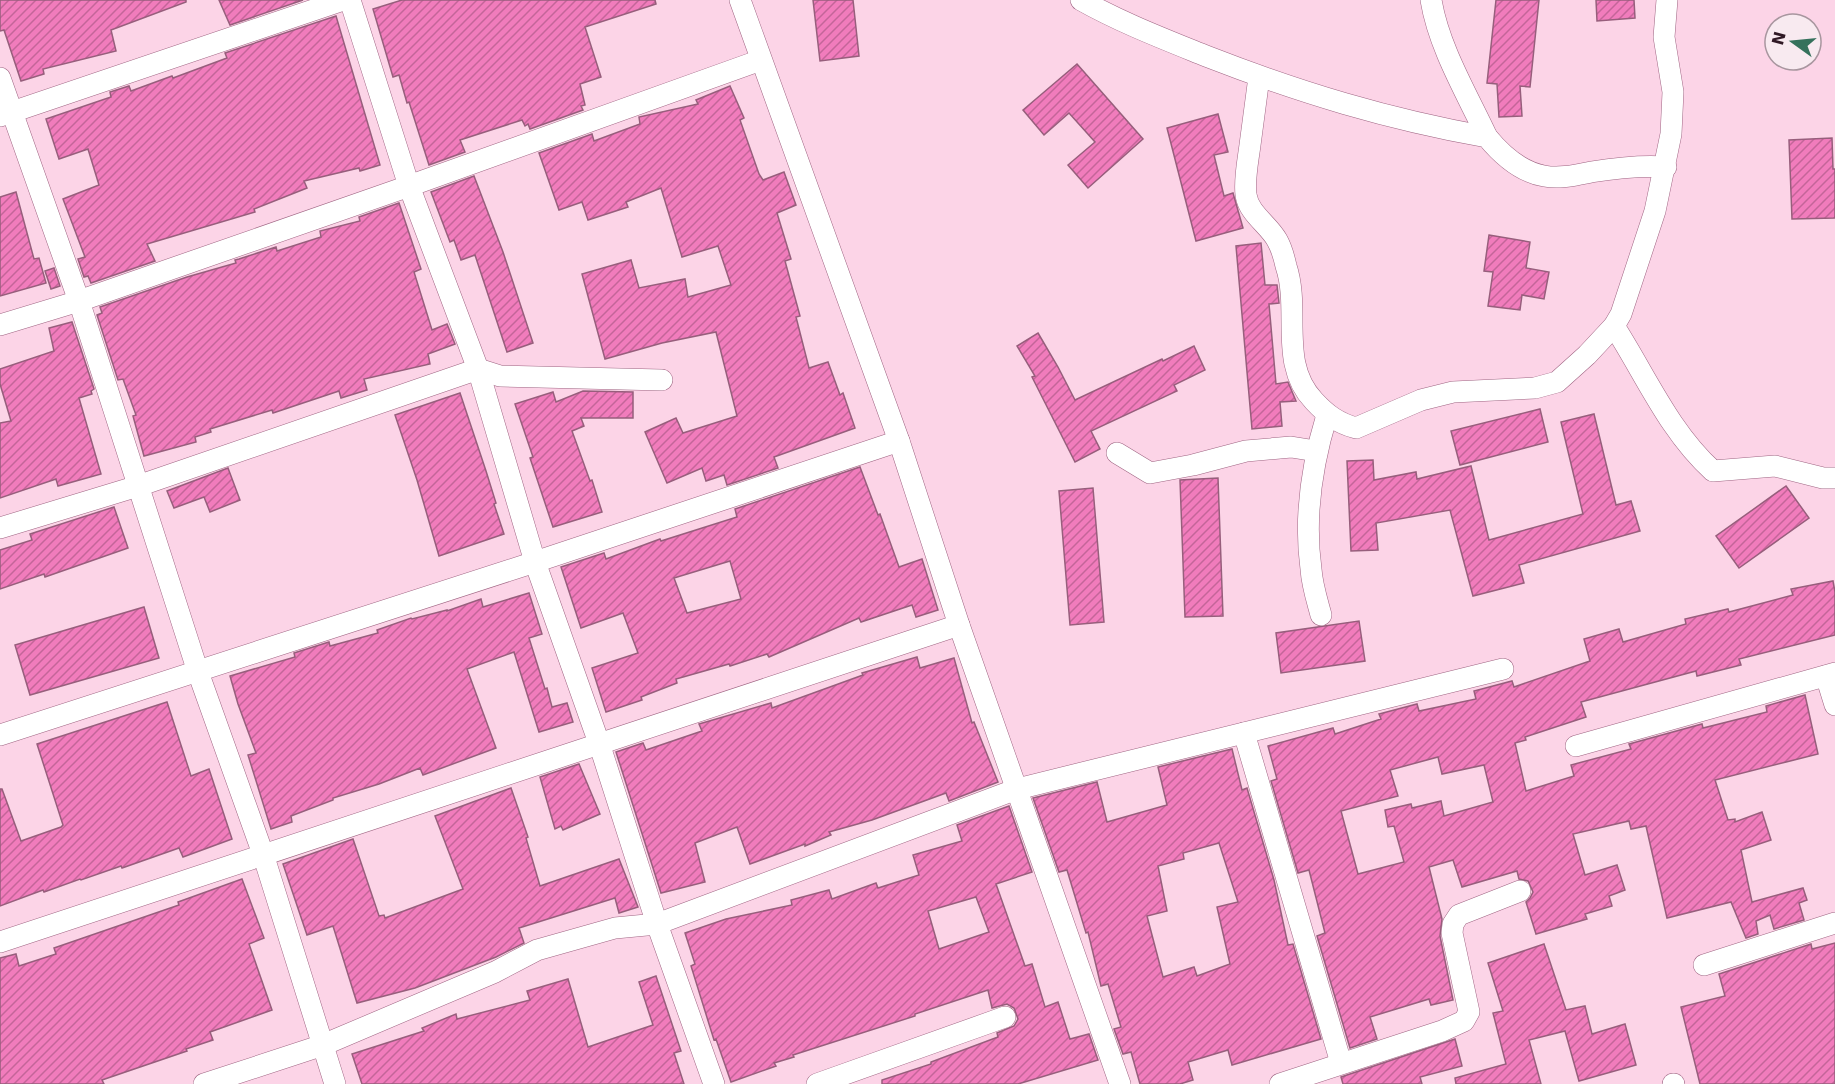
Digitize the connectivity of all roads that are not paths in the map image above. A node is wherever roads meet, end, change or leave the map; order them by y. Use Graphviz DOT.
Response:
graph roads {
  1 [pos="342,0"];
  2 [pos="350,0"];
  3 [pos="740,0"];
  4 [pos="1081,0"];
  5 [pos="1431,0"];
  6 [pos="1667,0"];
  7 [pos="761,60"];
  8 [pos="1259,76"];
  9 [pos="0,78"];
  10 [pos="6,114"];
  11 [pos="1487,137"];
  12 [pos="1665,167"];
  13 [pos="409,186"];
  14 [pos="79,301"];
  15 [pos="0,325"];
  16 [pos="1614,326"];
  17 [pos="478,369"];
  18 [pos="662,380"];
  19 [pos="1326,415"];
  20 [pos="899,441"];
  21 [pos="1316,451"];
  22 [pos="1117,453"];
  23 [pos="1835,478"];
  24 [pos="138,486"];
  25 [pos="0,528"];
  26 [pos="535,562"];
  27 [pos="1321,615"];
  28 [pos="959,625"];
  29 [pos="1503,669"];
  30 [pos="198,672"];
  31 [pos="1831,674"];
  32 [pos="1835,705"];
  33 [pos="1244,733"];
  34 [pos="0,735"];
  35 [pos="599,743"];
  36 [pos="1576,746"];
  37 [pos="1017,789"];
  38 [pos="263,854"];
  39 [pos="1520,891"];
  40 [pos="657,924"];
  41 [pos="1835,924"];
  42 [pos="0,942"];
  43 [pos="1704,965"];
  44 [pos="1005,1017"];
  45 [pos="323,1045"];
  46 [pos="1341,1063"];
  47 [pos="204,1084"];
  48 [pos="335,1084"];
  49 [pos="714,1084"];
  50 [pos="817,1084"];
  51 [pos="1119,1084"];
  52 [pos="1280,1084"];
  1 -- 10 [label="street"];
  2 -- 13 [label="street"];
  3 -- 7 [label="street"];
  4 -- 8 [label="street"];
  5 -- 11 [label="street"];
  6 -- 12 [label="street"];
  7 -- 13 [label="street"];
  7 -- 20 [label="street"];
  8 -- 11 [label="street"];
  8 -- 19 [label="street"];
  9 -- 10 [label="street"];
  10 -- 14 [label="street"];
  11 -- 12 [label="street"];
  12 -- 16 [label="street"];
  13 -- 14 [label="street"];
  13 -- 17 [label="street"];
  14 -- 15 [label="street"];
  14 -- 24 [label="street"];
  16 -- 19 [label="street"];
  16 -- 23 [label="street"];
  17 -- 18 [label="street"];
  17 -- 24 [label="street"];
  17 -- 26 [label="street"];
  19 -- 21 [label="street"];
  20 -- 26 [label="street"];
  20 -- 28 [label="street"];
  21 -- 22 [label="street"];
  21 -- 27 [label="street"];
  24 -- 25 [label="street"];
  24 -- 30 [label="street"];
  26 -- 30 [label="street"];
  26 -- 35 [label="street"];
  28 -- 35 [label="street"];
  28 -- 37 [label="street"];
  29 -- 33 [label="street"];
  30 -- 34 [label="street"];
  30 -- 38 [label="street"];
  31 -- 32 [label="street"];
  31 -- 36 [label="street"];
  33 -- 37 [label="street"];
  33 -- 46 [label="street"];
  35 -- 38 [label="street"];
  35 -- 40 [label="street"];
  37 -- 40 [label="street"];
  37 -- 51 [label="street"];
  38 -- 42 [label="street"];
  38 -- 45 [label="street"];
  39 -- 46 [label="street"];
  40 -- 45 [label="street"];
  40 -- 49 [label="street"];
  41 -- 43 [label="street"];
  44 -- 50 [label="street"];
  45 -- 47 [label="street"];
  45 -- 48 [label="street"];
  46 -- 52 [label="street"];
}
